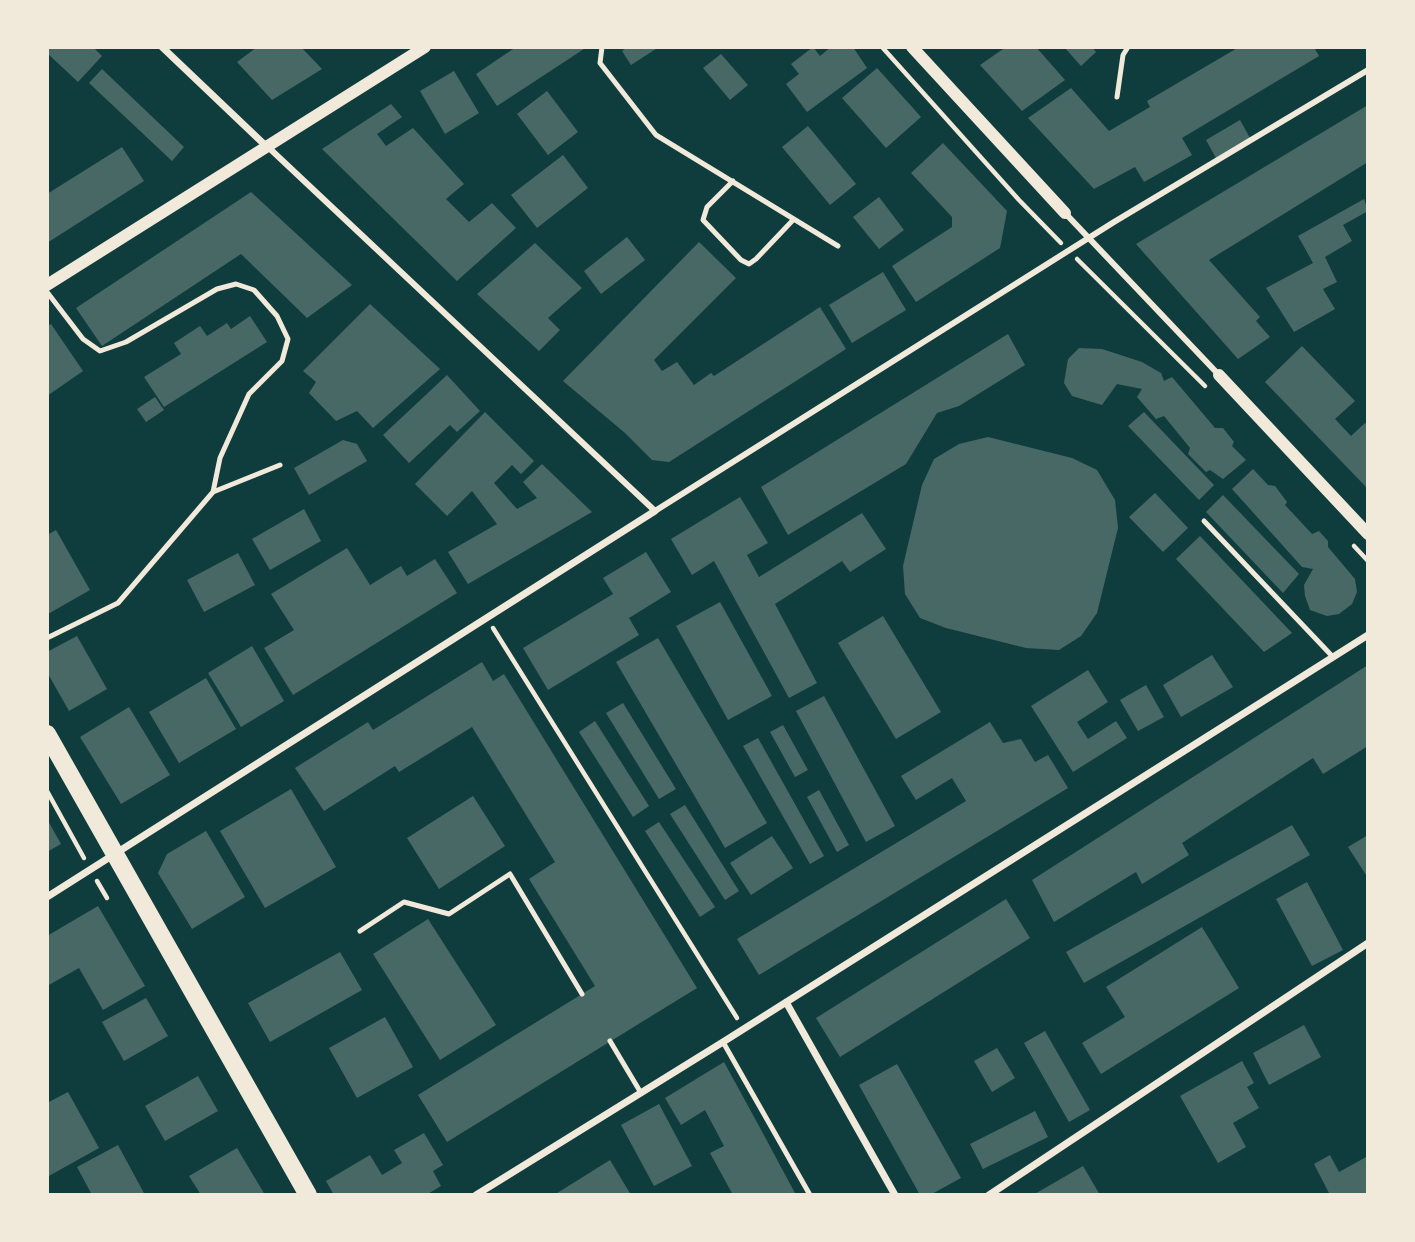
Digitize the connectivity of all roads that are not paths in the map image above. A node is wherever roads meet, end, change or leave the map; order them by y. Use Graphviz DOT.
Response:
graph roads {
  1 [pos="162,47"];
  2 [pos="425,47"];
  3 [pos="602,47"];
  4 [pos="912,47"];
  5 [pos="1128,47"];
  6 [pos="1368,70"];
  7 [pos="1116,97"];
  8 [pos="266,146"];
  9 [pos="733,181"];
  10 [pos="1065,213"];
  11 [pos="794,219"];
  12 [pos="1088,238"];
  13 [pos="838,246"];
  14 [pos="47,285"];
  15 [pos="47,292"];
  16 [pos="1219,375"];
  17 [pos="281,465"];
  18 [pos="213,492"];
  19 [pos="655,511"];
  20 [pos="1203,521"];
  21 [pos="1368,534"];
  22 [pos="1368,635"];
  23 [pos="47,638"];
  24 [pos="1333,657"];
  25 [pos="47,734"];
  26 [pos="116,854"];
  27 [pos="47,897"];
  28 [pos="360,931"];
  29 [pos="1368,943"];
  30 [pos="582,994"];
  31 [pos="786,1002"];
  32 [pos="610,1041"];
  33 [pos="723,1042"];
  34 [pos="641,1093"];
  35 [pos="308,1195"];
  36 [pos="476,1195"];
  37 [pos="810,1195"];
  38 [pos="895,1195"];
  39 [pos="989,1195"];
  1 -- 8 [label="street"];
  2 -- 8 [label="street"];
  3 -- 9 [label="lane"];
  4 -- 10 [label="street"];
  5 -- 7 [label="lane"];
  6 -- 12 [label="street"];
  8 -- 14 [label="street"];
  8 -- 19 [label="street"];
  9 -- 11 [label="lane"];
  9 -- 11 [label="lane"];
  10 -- 12 [label="street"];
  11 -- 13 [label="lane"];
  12 -- 16 [label="street"];
  12 -- 19 [label="street"];
  15 -- 18 [label="lane"];
  16 -- 21 [label="street"];
  17 -- 18 [label="lane"];
  18 -- 23 [label="lane"];
  19 -- 26 [label="street"];
  20 -- 24 [label="lane"];
  22 -- 24 [label="street"];
  24 -- 31 [label="street"];
  25 -- 26 [label="main road"];
  26 -- 27 [label="street"];
  26 -- 35 [label="main road"];
  28 -- 30 [label="lane"];
  29 -- 39 [label="street"];
  31 -- 33 [label="street"];
  31 -- 38 [label="street"];
  32 -- 34 [label="lane"];
  33 -- 34 [label="street"];
  33 -- 37 [label="lane"];
  34 -- 36 [label="street"];
}
